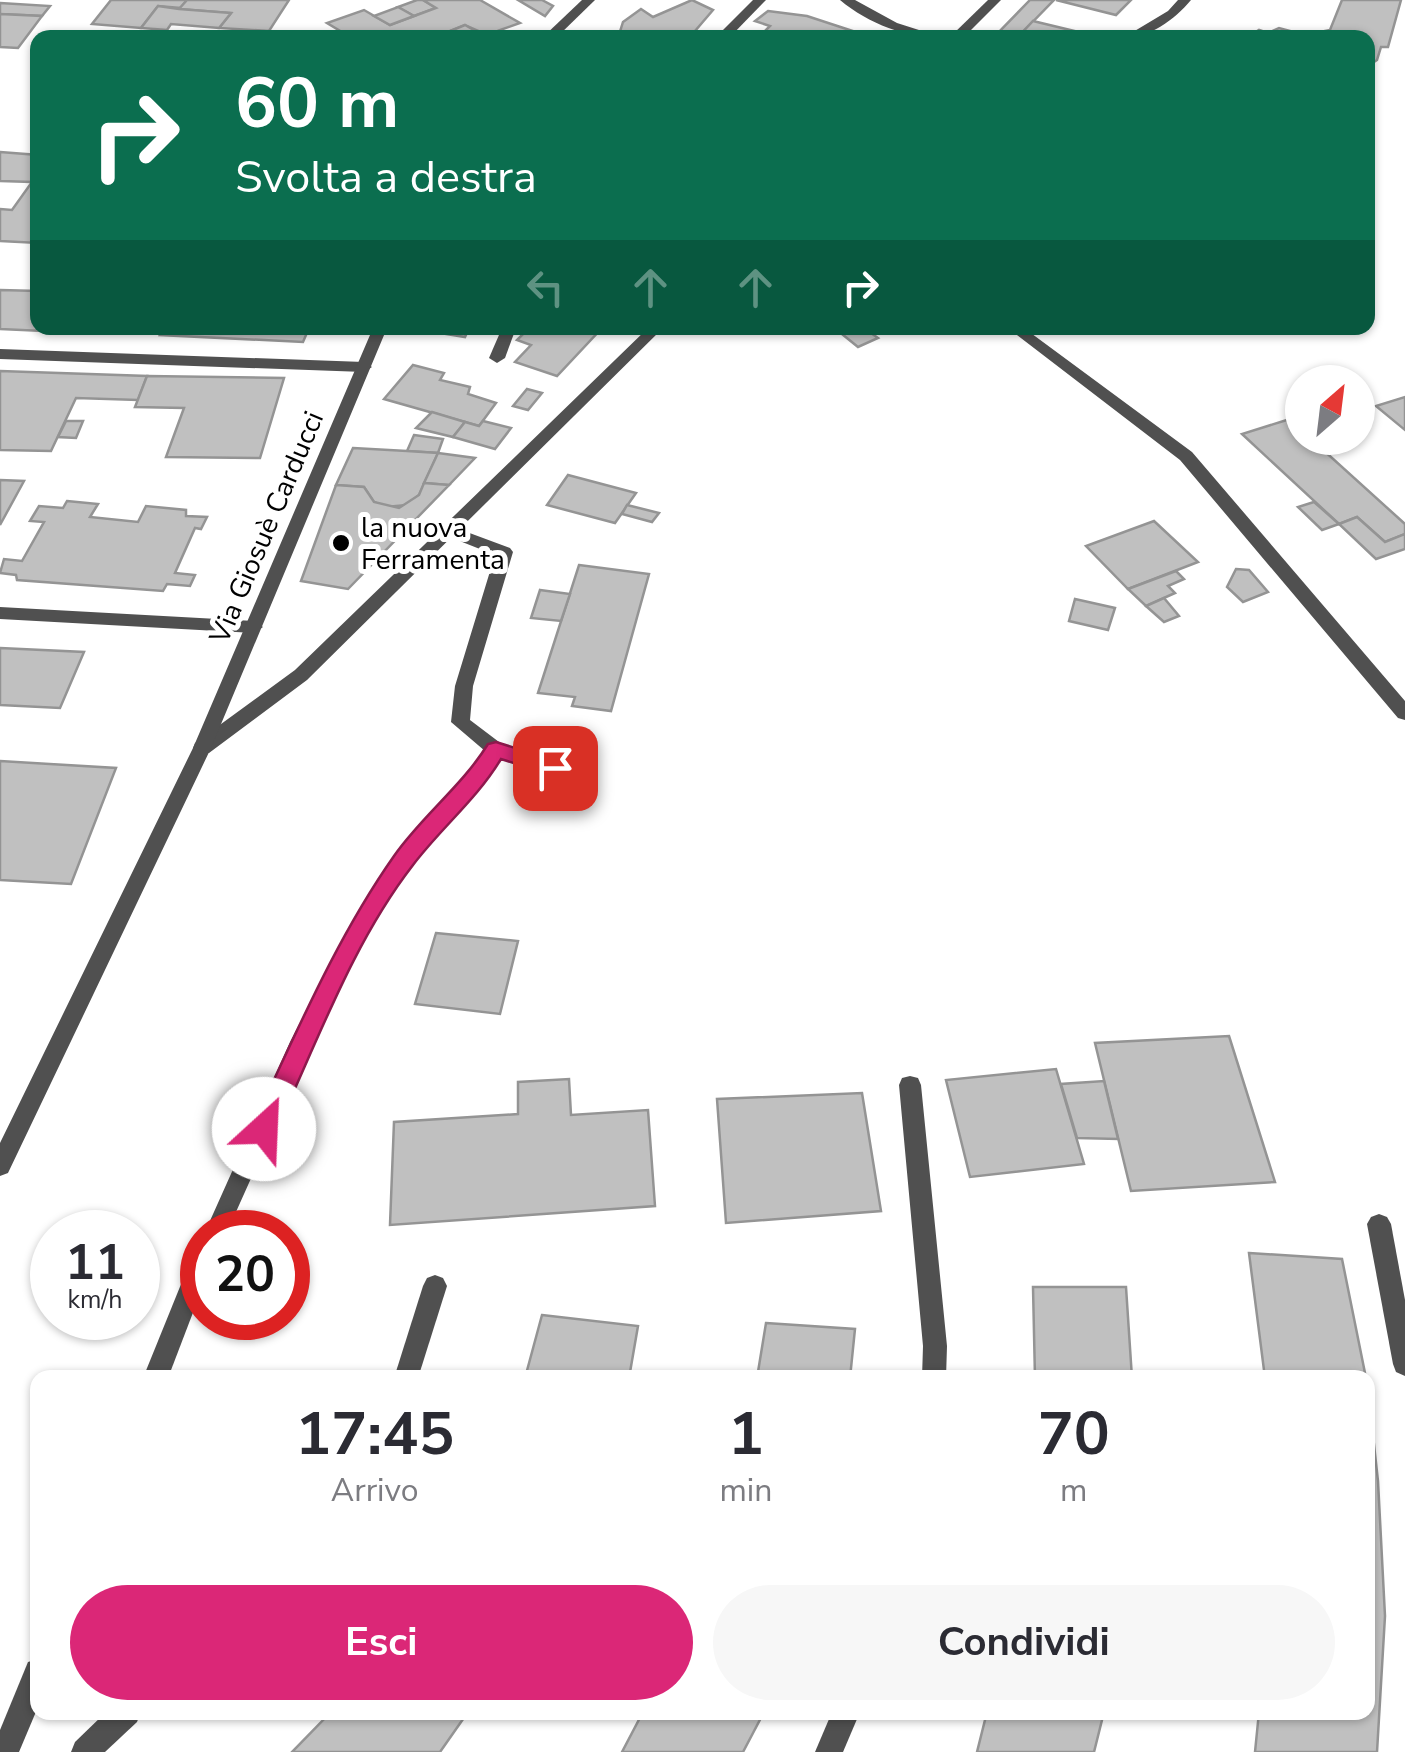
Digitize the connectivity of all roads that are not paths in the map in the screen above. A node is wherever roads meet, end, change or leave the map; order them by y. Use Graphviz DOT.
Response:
graph roads {
  1 [pos="589,0"];
  2 [pos="760,0"];
  3 [pos="846,0"];
  4 [pos="995,0"];
  5 [pos="1185,0"];
  6 [pos="557,30"];
  7 [pos="729,30"];
  8 [pos="908,30"];
  9 [pos="963,30"];
  10 [pos="1143,30"];
  11 [pos="377,335"];
  12 [pos="506,335"];
  13 [pos="649,335"];
  14 [pos="1024,335"];
  15 [pos="0,354"];
  16 [pos="497,358"];
  17 [pos="364,367"];
  18 [pos="448,530"];
  19 [pos="0,613"];
  20 [pos="254,626"];
  21 [pos="1405,713"];
  22 [pos="202,748"];
  23 [pos="496,750"];
  24 [pos="585,778"];
  25 [pos="910,1085"];
  26 [pos="0,1166"];
  27 [pos="226,1210"];
  28 [pos="1379,1224"];
  29 [pos="435,1286"];
  30 [pos="180,1316"];
  31 [pos="1405,1364"];
  32 [pos="158,1370"];
  33 [pos="409,1370"];
  34 [pos="934,1370"];
  35 [pos="30,1692"];
  36 [pos="119,1720"];
  37 [pos="842,1720"];
  38 [pos="6,1752"];
  39 [pos="85,1752"];
  40 [pos="828,1752"];
  1 -- 6 [label="street"];
  2 -- 7 [label="street"];
  3 -- 8 [label="street"];
  4 -- 9 [label="street"];
  5 -- 10 [label="street"];
  11 -- 17 [label="street, Via Giosuè Carducci"];
  12 -- 16 [label="street"];
  13 -- 18 [label="street"];
  14 -- 21 [label="street"];
  15 -- 17 [label="street"];
  17 -- 20 [label="street, Via Giosuè Carducci"];
  18 -- 22 [label="street"];
  18 -- 23 [label="street"];
  19 -- 20 [label="street"];
  20 -- 22 [label="street, Via Giosuè Carducci"];
  22 -- 26 [label="street, Via Giosuè Carducci"];
  23 -- 24 [label="street"];
  23 -- 27 [label="street"];
  25 -- 34 [label="street"];
  28 -- 31 [label="street"];
  29 -- 33 [label="street"];
  30 -- 32 [label="street"];
  35 -- 38 [label="street"];
  36 -- 39 [label="street"];
  37 -- 40 [label="street"];
}
